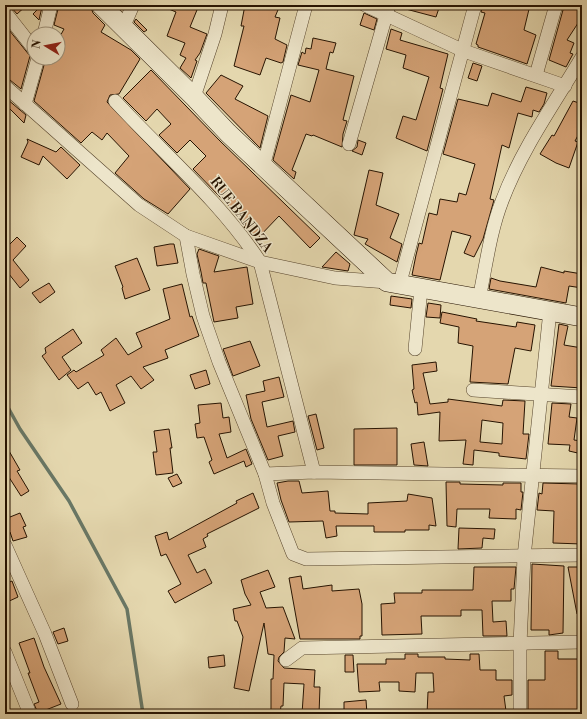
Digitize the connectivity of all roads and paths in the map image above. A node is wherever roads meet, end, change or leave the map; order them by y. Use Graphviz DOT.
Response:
graph roads {
  1 [pos="51,5"];
  2 [pos="101,5"];
  3 [pos="133,5"];
  4 [pos="222,5"];
  5 [pos="306,5"];
  6 [pos="365,5"];
  7 [pos="475,5"];
  8 [pos="556,5"];
  9 [pos="388,10"];
  10 [pos="5,12"];
  11 [pos="46,26"];
  12 [pos="123,28"];
  13 [pos="26,39"];
  14 [pos="464,51"];
  15 [pos="582,57"];
  16 [pos="36,66"];
  17 [pos="536,75"];
  18 [pos="5,86"];
  19 [pos="565,86"];
  20 [pos="194,97"];
  21 [pos="115,101"];
  22 [pos="25,104"];
  23 [pos="348,144"];
  24 [pos="263,167"];
  25 [pos="186,236"];
  26 [pos="260,262"];
  27 [pos="393,284"];
  28 [pos="421,289"];
  29 [pos="479,299"];
  30 [pos="550,311"];
  31 [pos="582,317"];
  32 [pos="415,349"];
  33 [pos="473,390"];
  34 [pos="542,395"];
  35 [pos="582,397"];
  36 [pos="314,472"];
  37 [pos="264,474"];
  38 [pos="533,475"];
  39 [pos="582,476"];
  40 [pos="5,545"];
  41 [pos="582,555"];
  42 [pos="524,557"];
  43 [pos="582,642"];
  44 [pos="520,644"];
  45 [pos="5,652"];
  46 [pos="286,660"];
  47 [pos="72,704"];
  48 [pos="30,714"];
  49 [pos="520,714"];
  1 -- 11 [label="street"];
  2 -- 12 [label="street"];
  3 -- 12 [label="street"];
  4 -- 20 [label="street"];
  5 -- 24 [label="street"];
  6 -- 9 [label="street"];
  7 -- 14 [label="street"];
  8 -- 17 [label="street"];
  9 -- 14 [label="street"];
  9 -- 23 [label="street"];
  10 -- 13 [label="street"];
  12 -- 20 [label="street"];
  14 -- 17 [label="street"];
  14 -- 27 [label="street"];
  15 -- 19 [label="street"];
  16 -- 22 [label="street"];
  17 -- 19 [label="street"];
  18 -- 22 [label="street"];
  19 -- 29 [label="street"];
  20 -- 24 [label="street"];
  21 -- 26 [label="street, RUE BANDZA"];
  22 -- 25 [label="street"];
  24 -- 27 [label="street"];
  25 -- 26 [label="street"];
  25 -- 37 [label="street"];
  26 -- 27 [label="street"];
  26 -- 36 [label="street, RUE BANDZA"];
  27 -- 28 [label="street"];
  28 -- 29 [label="street"];
  28 -- 32 [label="street"];
  29 -- 30 [label="street"];
  30 -- 31 [label="street"];
  30 -- 34 [label="street"];
  33 -- 34 [label="street"];
  34 -- 35 [label="street"];
  34 -- 38 [label="street"];
  36 -- 37 [label="street"];
  36 -- 38 [label="street"];
  37 -- 42 [label="street"];
  38 -- 39 [label="street"];
  38 -- 42 [label="street"];
  40 -- 47 [label="street"];
  41 -- 42 [label="street"];
  42 -- 44 [label="street"];
  43 -- 44 [label="street"];
  44 -- 46 [label="street"];
  44 -- 49 [label="street"];
  45 -- 48 [label="street"];
}
